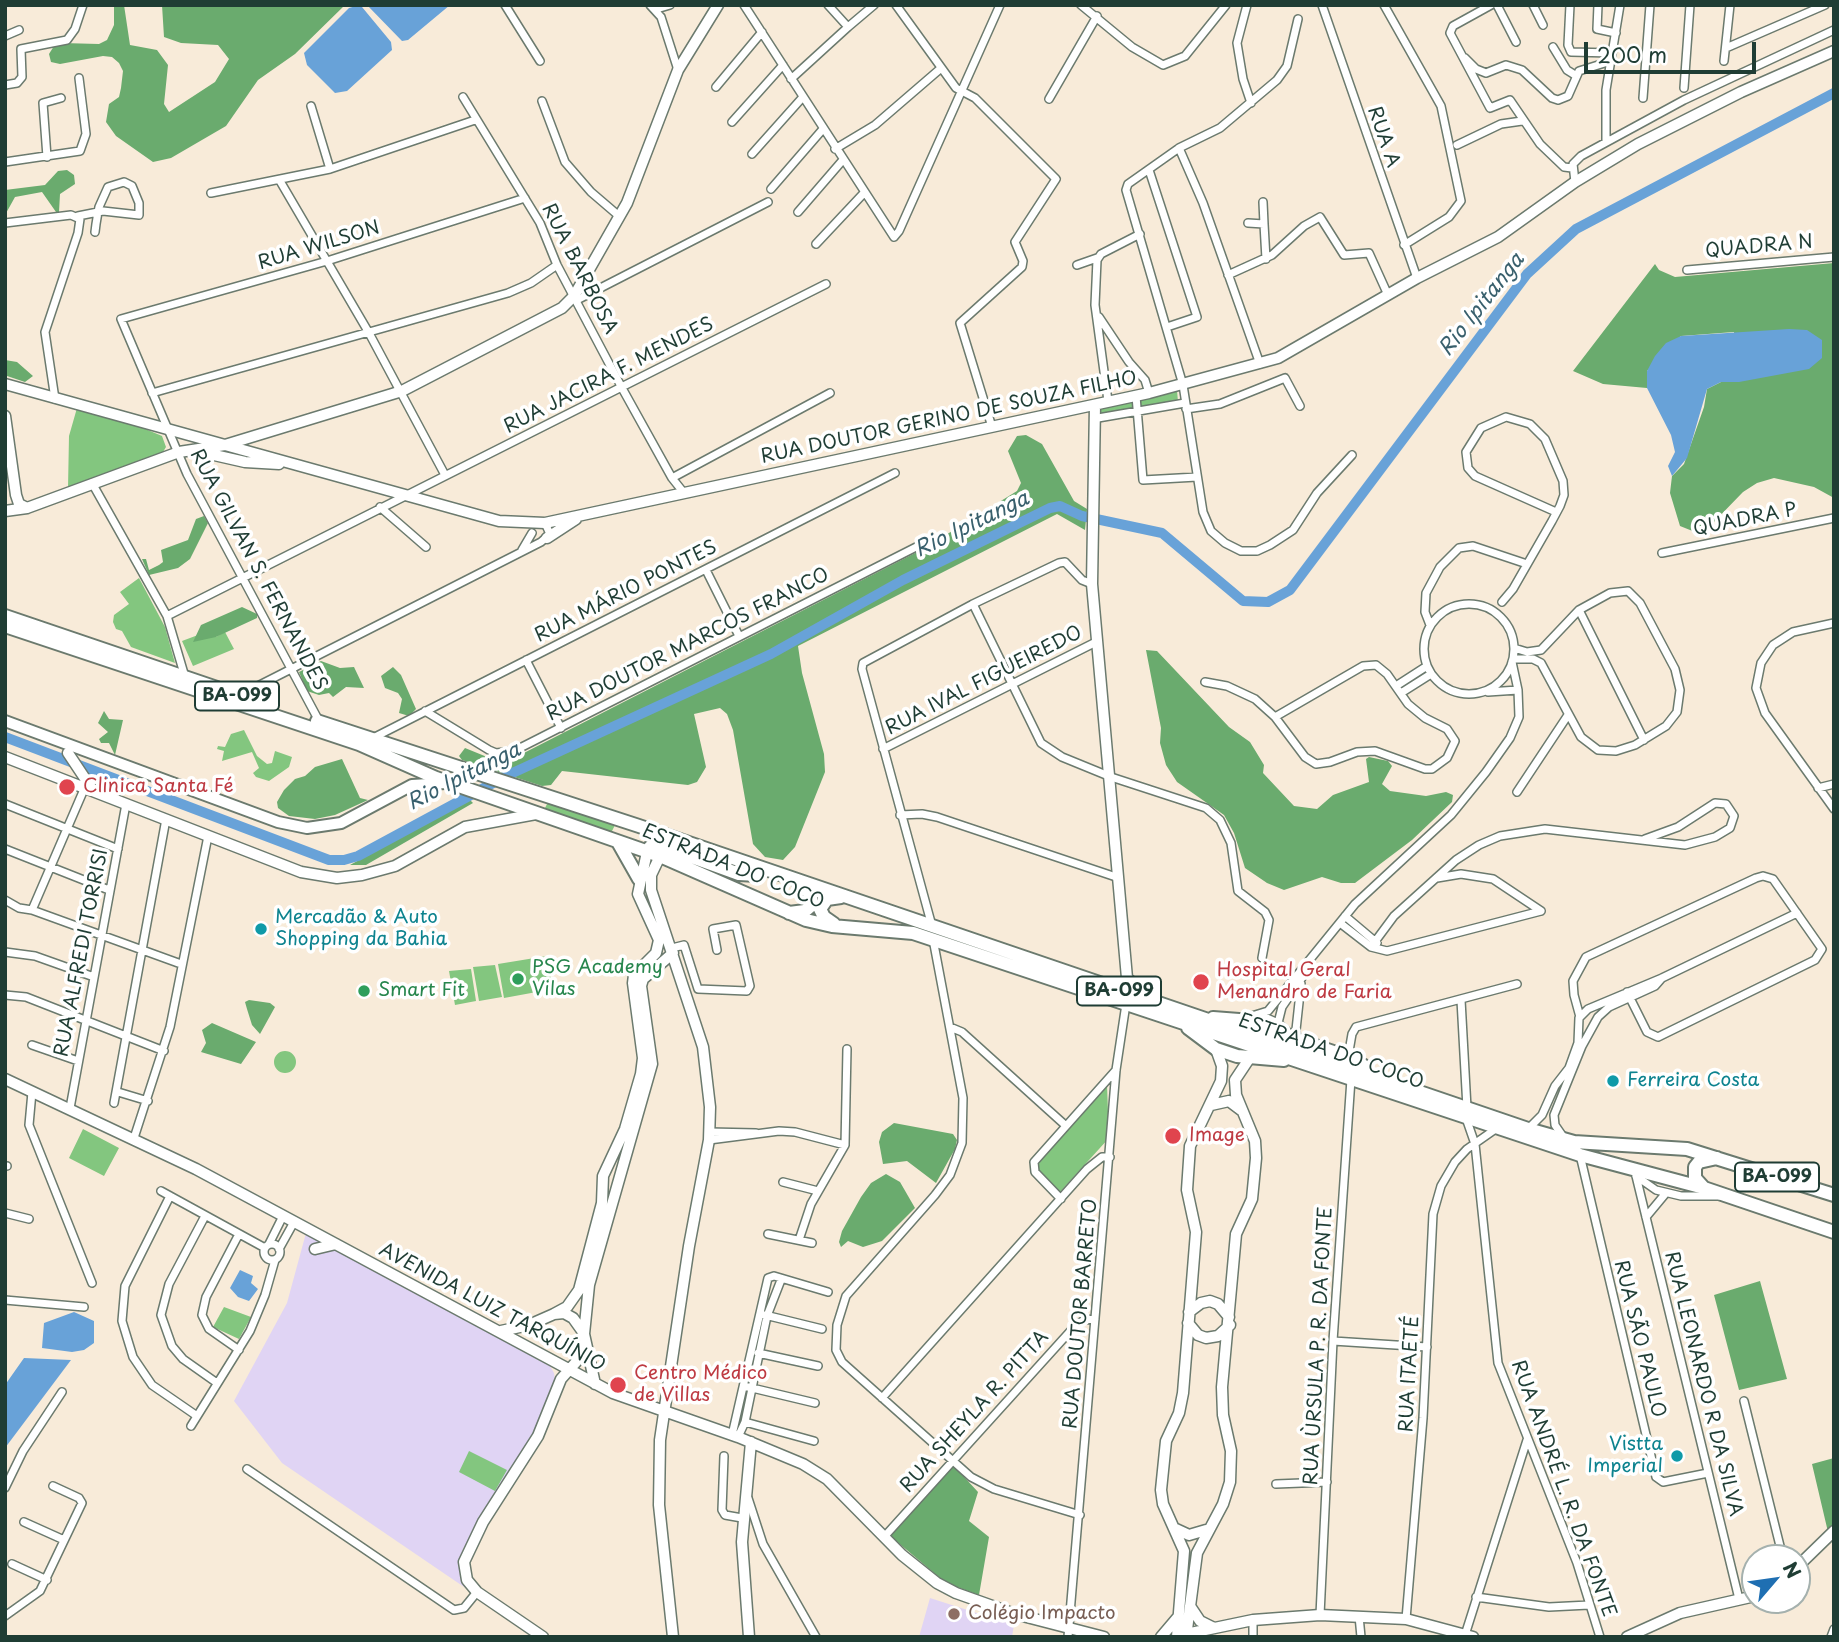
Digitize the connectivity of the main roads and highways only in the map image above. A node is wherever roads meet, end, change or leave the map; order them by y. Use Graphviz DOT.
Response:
graph roads {
  1 [pos="5,616"];
  2 [pos="5,626"];
  3 [pos="5,721"];
  4 [pos="448,782"];
  5 [pos="618,842"];
  6 [pos="653,854"];
  7 [pos="764,870"];
  8 [pos="797,882"];
  9 [pos="638,885"];
  10 [pos="845,897"];
  11 [pos="785,912"];
  12 [pos="838,926"];
  13 [pos="932,933"];
  14 [pos="1204,1019"];
  15 [pos="1180,1021"];
  16 [pos="1294,1060"];
  17 [pos="1392,1082"];
  18 [pos="1467,1113"];
  19 [pos="1721,1158"];
  20 [pos="1704,1188"];
  21 [pos="1834,1195"];
  22 [pos="1834,1232"];
  1 -- 7 [label="highway, ESTRADA DO COCO / BA-099"];
  2 -- 4 [label="highway, BA-099"];
  3 -- 4 [label="main road"];
  4 -- 5 [label="highway, ESTRADA DO COCO / BA-099"];
  5 -- 6 [label="highway, ESTRADA DO COCO / BA-099"];
  5 -- 9 [label="highway"];
  6 -- 7 [label="highway"];
  6 -- 11 [label="highway, ESTRADA DO COCO / BA-099"];
  7 -- 8 [label="highway, ESTRADA DO COCO / BA-099"];
  8 -- 10 [label="highway, ESTRADA DO COCO / BA-099"];
  8 -- 11 [label="highway"];
  10 -- 12 [label="highway"];
  10 -- 13 [label="highway, ESTRADA DO COCO / BA-099"];
  11 -- 12 [label="highway, ESTRADA DO COCO / BA-099"];
  12 -- 13 [label="highway, ESTRADA DO COCO / BA-099"];
  13 -- 14 [label="highway, ESTRADA DO COCO / BA-099"];
  13 -- 15 [label="highway, ESTRADA DO COCO / BA-099"];
  14 -- 17 [label="highway, ESTRADA DO COCO / BA-099"];
  14 -- 17 [label="highway"];
  15 -- 16 [label="highway, ESTRADA DO COCO / BA-099"];
  15 -- 16 [label="highway"];
  16 -- 18 [label="highway, ESTRADA DO COCO / BA-099"];
  17 -- 18 [label="highway, ESTRADA DO COCO / BA-099"];
  18 -- 19 [label="highway, ESTRADA DO COCO / BA-099"];
  18 -- 20 [label="highway, ESTRADA DO COCO / BA-099"];
  19 -- 20 [label="highway"];
  19 -- 21 [label="highway, ESTRADA DO COCO / BA-099"];
  20 -- 22 [label="highway, ESTRADA DO COCO / BA-099"];
}
